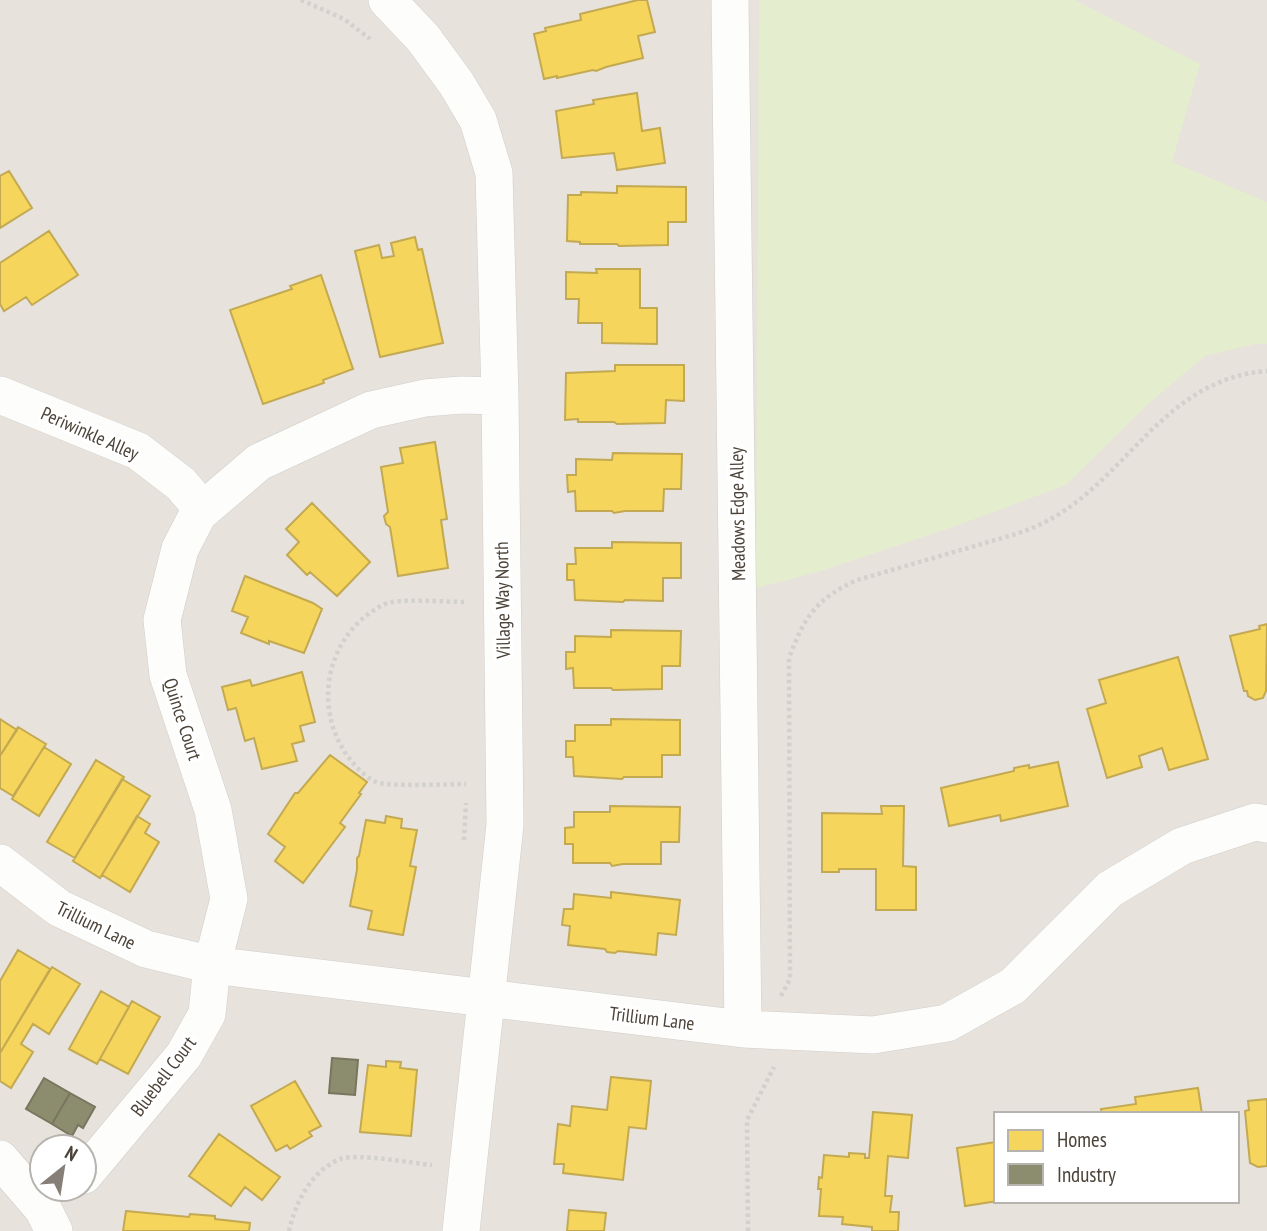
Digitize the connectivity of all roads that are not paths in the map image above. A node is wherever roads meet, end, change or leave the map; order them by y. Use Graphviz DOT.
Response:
graph roads {
  1 [pos="387,0"];
  2 [pos="730,0"];
  3 [pos="0,395"];
  4 [pos="500,396"];
  5 [pos="203,510"];
  6 [pos="1267,824"];
  7 [pos="0,863"];
  8 [pos="212,964"];
  9 [pos="485,999"];
  10 [pos="759,1029"];
  11 [pos="98,1158"];
  12 [pos="0,1159"];
  13 [pos="56,1210"];
  14 [pos="461,1231"];
  1 -- 4 [label="street, Village Way North"];
  2 -- 10 [label="street, Meadows Edge Alley"];
  3 -- 5 [label="street, Periwinkle Alley"];
  4 -- 5 [label="street, Quince Court"];
  4 -- 9 [label="street, Village Way North"];
  5 -- 8 [label="street, Quince Court"];
  6 -- 10 [label="street, Trillium Lane"];
  7 -- 8 [label="street, Trillium Lane"];
  8 -- 9 [label="street, Trillium Lane"];
  8 -- 11 [label="street, Bluebell Court"];
  9 -- 10 [label="street, Trillium Lane"];
  9 -- 14 [label="street, Village Way North"];
  12 -- 13 [label="street"];
}
